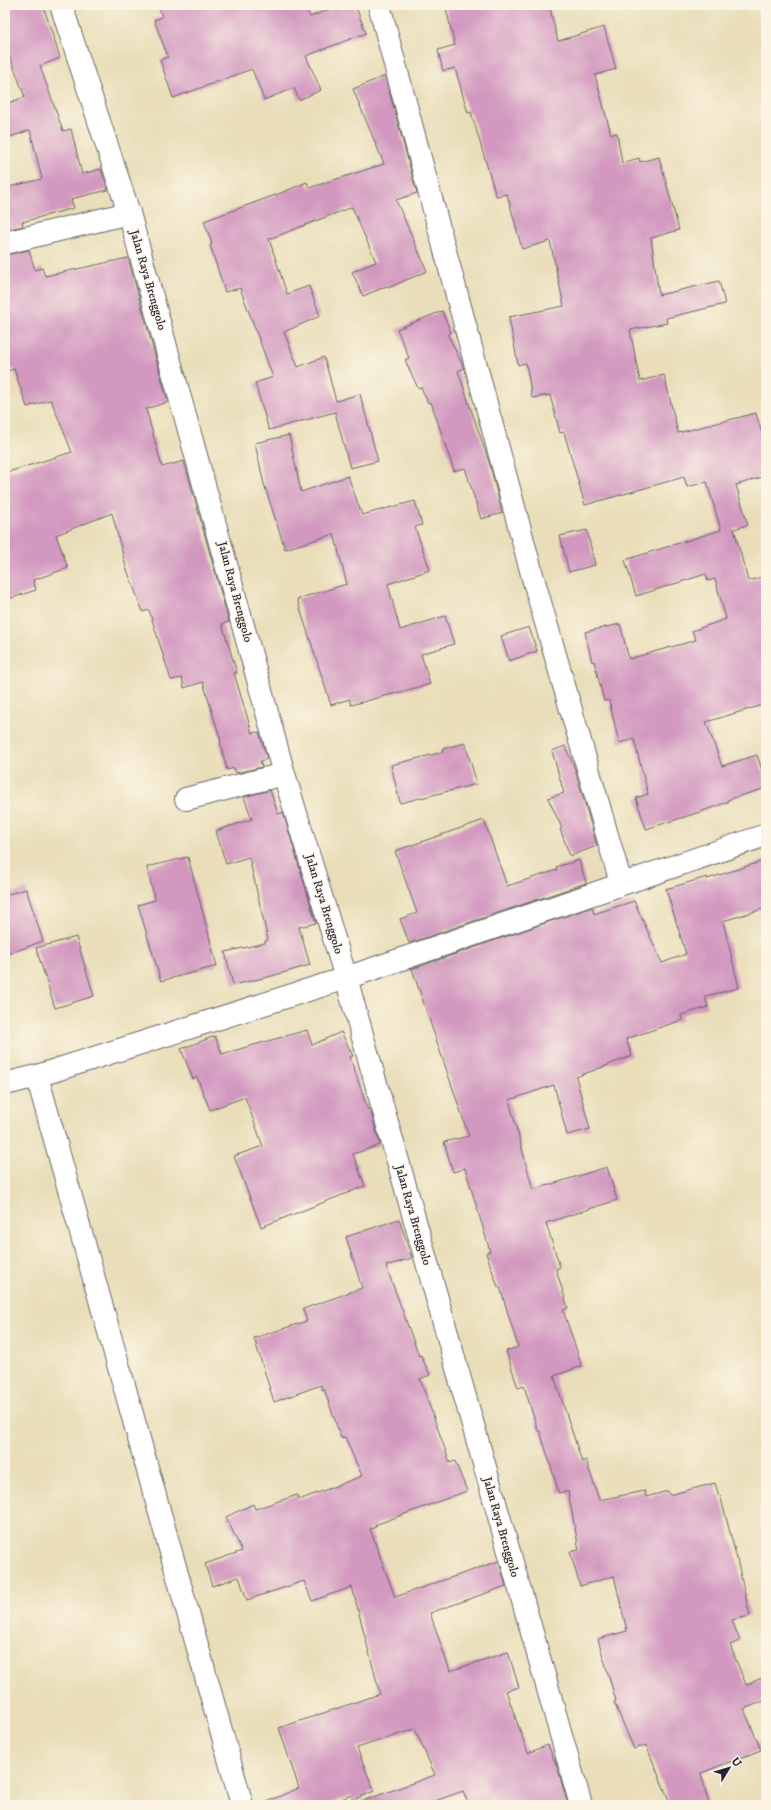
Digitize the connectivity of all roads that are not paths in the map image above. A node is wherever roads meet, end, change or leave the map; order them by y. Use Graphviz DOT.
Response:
graph roads {
  1 [pos="61,5"];
  2 [pos="379,5"];
  3 [pos="129,213"];
  4 [pos="5,243"];
  5 [pos="284,774"];
  6 [pos="186,799"];
  7 [pos="766,835"];
  8 [pos="621,883"];
  9 [pos="346,978"];
  10 [pos="37,1076"];
  11 [pos="5,1084"];
  12 [pos="242,1805"];
  13 [pos="581,1805"];
  1 -- 3 [label="street, Jalan Raya Brenggolo"];
  2 -- 8 [label="street"];
  3 -- 4 [label="street"];
  3 -- 5 [label="street, Jalan Raya Brenggolo"];
  5 -- 6 [label="street"];
  5 -- 9 [label="street, Jalan Raya Brenggolo"];
  7 -- 8 [label="street"];
  8 -- 9 [label="street"];
  9 -- 10 [label="street"];
  9 -- 13 [label="street, Jalan Raya Brenggolo"];
  10 -- 11 [label="street"];
  10 -- 12 [label="street"];
}
